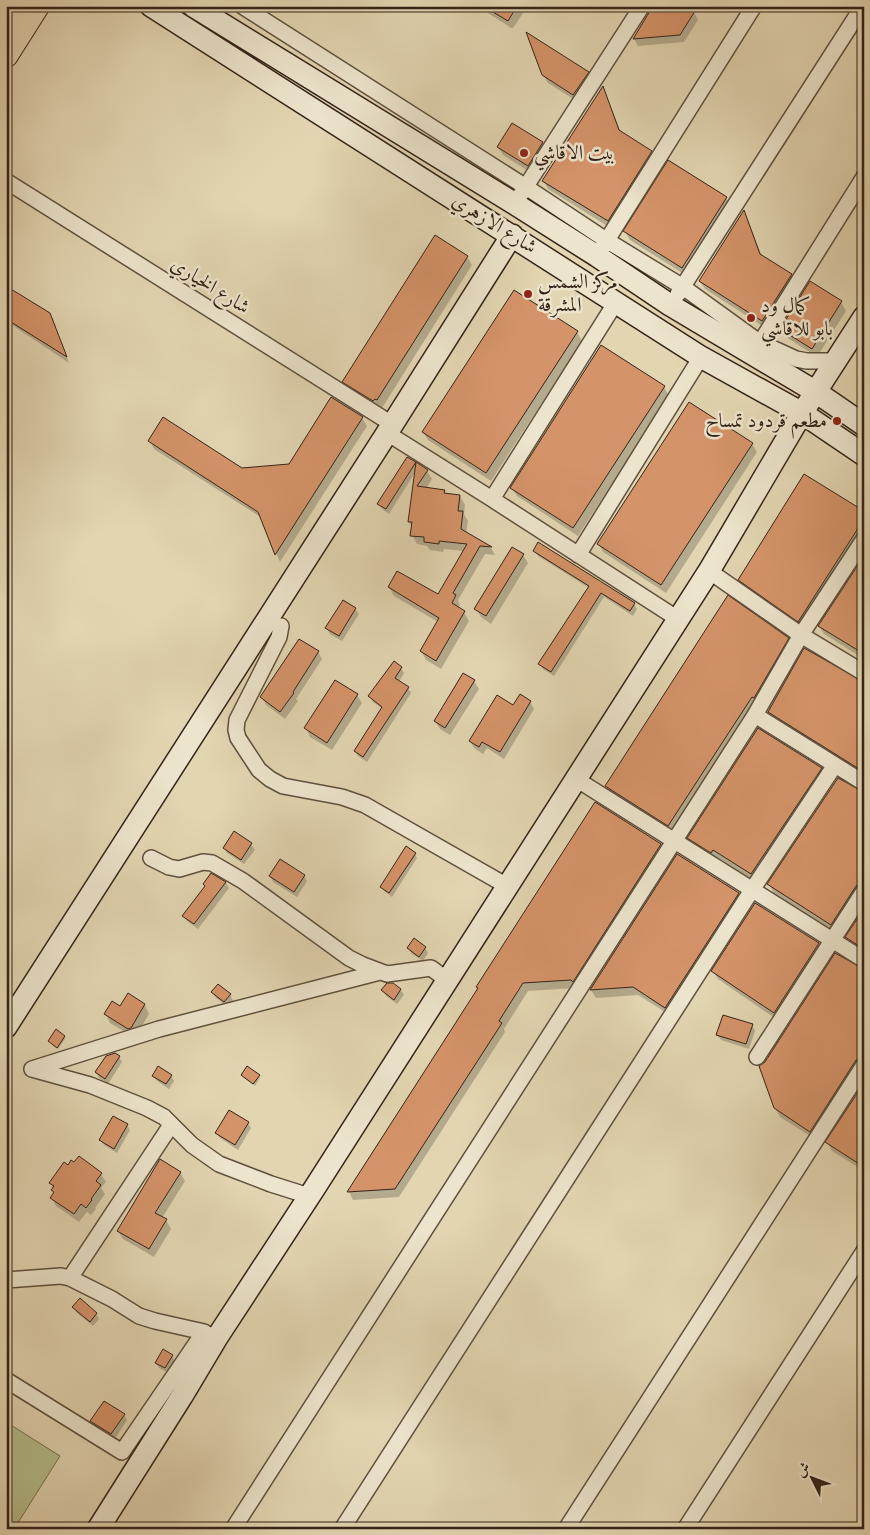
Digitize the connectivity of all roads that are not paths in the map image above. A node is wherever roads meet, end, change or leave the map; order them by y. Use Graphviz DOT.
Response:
graph roads {
  1 [pos="37,6"];
  2 [pos="150,6"];
  3 [pos="193,6"];
  4 [pos="242,6"];
  5 [pos="642,6"];
  6 [pos="754,6"];
  7 [pos="863,6"];
  8 [pos="6,55"];
  9 [pos="864,177"];
  10 [pos="6,181"];
  11 [pos="520,195"];
  12 [pos="512,235"];
  13 [pos="602,248"];
  14 [pos="683,287"];
  15 [pos="616,302"];
  16 [pos="670,305"];
  17 [pos="864,316"];
  18 [pos="756,348"];
  19 [pos="701,358"];
  20 [pos="836,361"];
  21 [pos="816,392"];
  22 [pos="802,413"];
  23 [pos="864,425"];
  24 [pos="390,429"];
  25 [pos="864,455"];
  26 [pos="492,499"];
  27 [pos="864,539"];
  28 [pos="578,556"];
  29 [pos="709,571"];
  30 [pos="678,619"];
  31 [pos="281,626"];
  32 [pos="801,634"];
  33 [pos="864,673"];
  34 [pos="755,715"];
  35 [pos="835,765"];
  36 [pos="576,780"];
  37 [pos="864,783"];
  38 [pos="674,841"];
  39 [pos="151,858"];
  40 [pos="507,886"];
  41 [pos="752,890"];
  42 [pos="864,891"];
  43 [pos="832,940"];
  44 [pos="864,960"];
  45 [pos="380,972"];
  46 [pos="447,980"];
  47 [pos="6,1027"];
  48 [pos="758,1057"];
  49 [pos="864,1065"];
  50 [pos="171,1124"];
  51 [pos="309,1196"];
  52 [pos="864,1251"];
  53 [pos="70,1278"];
  54 [pos="6,1280"];
  55 [pos="210,1336"];
  56 [pos="6,1380"];
  57 [pos="98,1529"];
  58 [pos="233,1529"];
  59 [pos="342,1529"];
  60 [pos="566,1529"];
  61 [pos="685,1529"];
  1 -- 8 [label="main road"];
  2 -- 12 [label="street, شارع الازهري"];
  3 -- 11 [label="street, شارع الازهري"];
  4 -- 11 [label="street"];
  5 -- 11 [label="street"];
  6 -- 13 [label="street"];
  7 -- 14 [label="street"];
  9 -- 18 [label="street"];
  10 -- 24 [label="street, شارع الخياري"];
  11 -- 13 [label="street, شارع الازهري"];
  12 -- 15 [label="street, شارع الازهري"];
  12 -- 24 [label="street"];
  13 -- 14 [label="street"];
  13 -- 16 [label="street, شارع الازهري"];
  14 -- 16 [label="street"];
  14 -- 18 [label="street"];
  15 -- 19 [label="street, شارع الازهري"];
  15 -- 26 [label="street"];
  16 -- 18 [label="street, شارع الازهري"];
  17 -- 20 [label="street"];
  18 -- 20 [label="street"];
  18 -- 21 [label="street, شارع الازهري"];
  19 -- 22 [label="street, شارع الازهري"];
  19 -- 28 [label="street"];
  20 -- 21 [label="street"];
  21 -- 22 [label="street"];
  21 -- 23 [label="street, شارع الازهري"];
  22 -- 25 [label="street, شارع الازهري"];
  22 -- 29 [label="street"];
  24 -- 26 [label="street, شارع الخياري"];
  24 -- 47 [label="street"];
  26 -- 28 [label="street, شارع الخياري"];
  27 -- 32 [label="street"];
  28 -- 30 [label="street, شارع الخياري"];
  29 -- 30 [label="street"];
  29 -- 32 [label="street"];
  30 -- 36 [label="street"];
  31 -- 40 [label="street"];
  32 -- 33 [label="street"];
  32 -- 34 [label="street"];
  34 -- 35 [label="street"];
  34 -- 38 [label="street"];
  35 -- 37 [label="street"];
  35 -- 41 [label="street"];
  36 -- 38 [label="street"];
  36 -- 40 [label="street"];
  38 -- 41 [label="street"];
  38 -- 58 [label="street"];
  39 -- 45 [label="street"];
  40 -- 46 [label="street"];
  41 -- 43 [label="street"];
  41 -- 59 [label="street"];
  42 -- 43 [label="street"];
  43 -- 44 [label="street"];
  43 -- 48 [label="street"];
  45 -- 46 [label="street"];
  45 -- 50 [label="street"];
  46 -- 51 [label="street"];
  49 -- 60 [label="street"];
  50 -- 51 [label="street"];
  50 -- 53 [label="street"];
  51 -- 55 [label="street"];
  52 -- 61 [label="street"];
  53 -- 54 [label="street"];
  53 -- 55 [label="street"];
  55 -- 56 [label="street"];
  55 -- 57 [label="street"];
}
